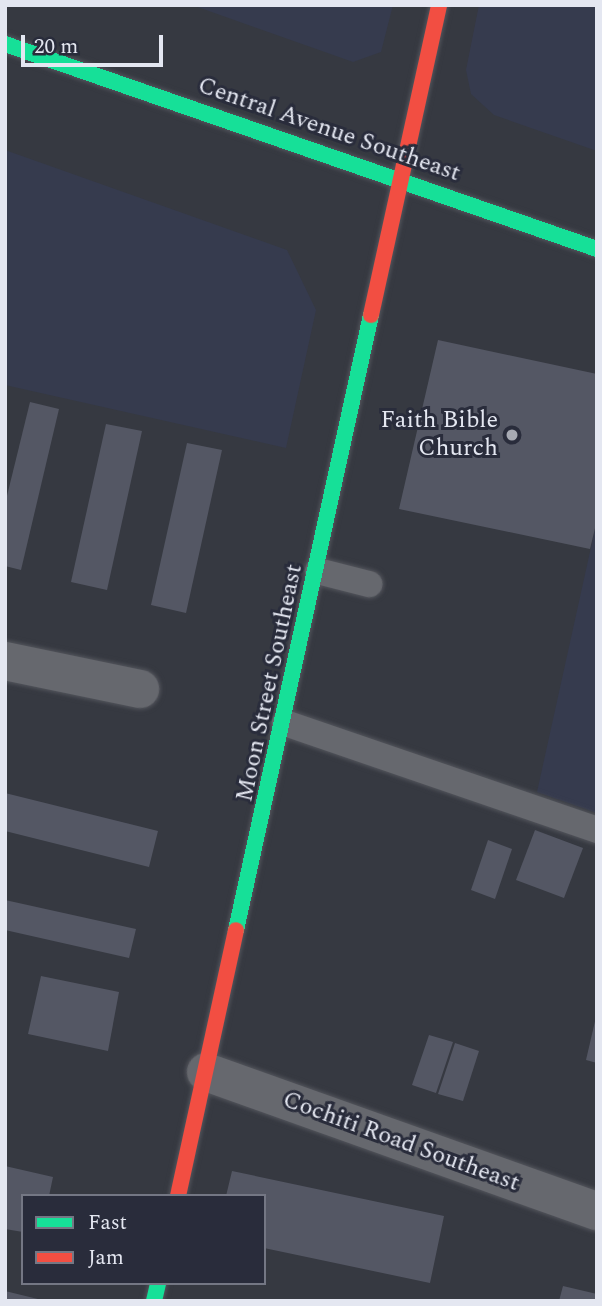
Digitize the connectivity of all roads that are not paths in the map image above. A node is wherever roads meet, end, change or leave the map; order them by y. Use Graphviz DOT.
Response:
graph roads {
  1 [pos="439,5"];
  2 [pos="5,44"];
  3 [pos="402,179"];
  4 [pos="597,249"];
  5 [pos="318,571"];
  6 [pos="369,584"];
  7 [pos="5,661"];
  8 [pos="140,689"];
  9 [pos="285,723"];
  10 [pos="597,830"];
  11 [pos="206,1072"];
  12 [pos="178,1194"];
  13 [pos="597,1211"];
  1 -- 3 [label="street, Moon Street Southeast"];
  2 -- 3 [label="street, Central Avenue Southeast"];
  3 -- 4 [label="street, Central Avenue Southeast"];
  3 -- 5 [label="street, Moon Street Southeast"];
  5 -- 6 [label="lane"];
  5 -- 9 [label="street, Moon Street Southeast"];
  7 -- 8 [label="street"];
  9 -- 10 [label="lane"];
  9 -- 11 [label="street, Moon Street Southeast"];
  11 -- 12 [label="street, Moon Street Southeast"];
  11 -- 13 [label="street, Cochiti Road Southeast"];
}
